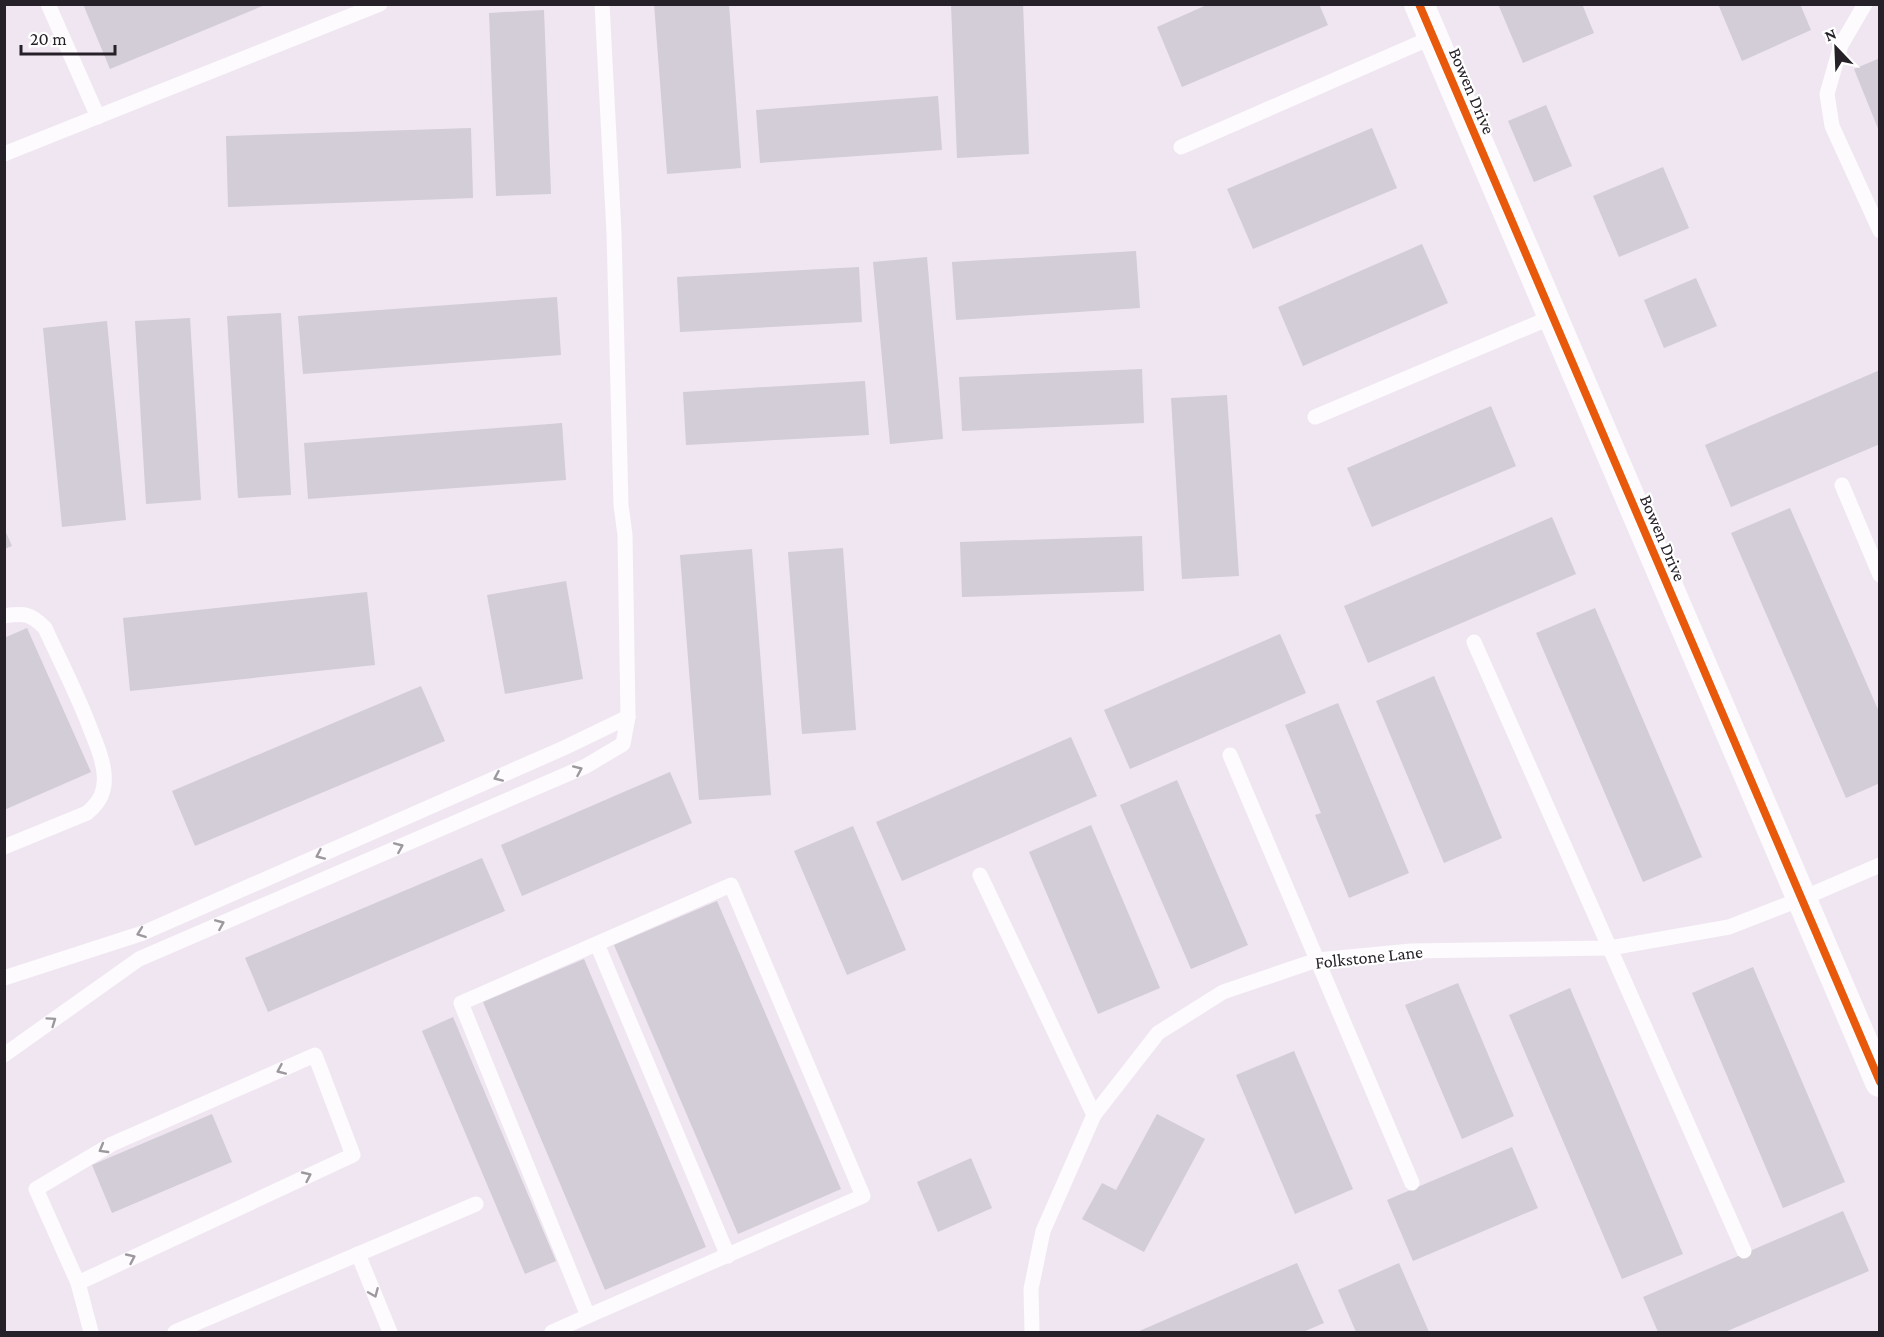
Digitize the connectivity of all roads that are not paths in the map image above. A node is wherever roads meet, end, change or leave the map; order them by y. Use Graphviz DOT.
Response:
graph roads {
  1 [pos="48,4"];
  2 [pos="380,4"];
  3 [pos="602,4"];
  4 [pos="1419,4"];
  5 [pos="1865,4"];
  6 [pos="1433,37"];
  7 [pos="98,117"];
  8 [pos="1181,147"];
  9 [pos="4,154"];
  10 [pos="1880,231"];
  11 [pos="1552,317"];
  12 [pos="1316,417"];
  13 [pos="1842,485"];
  14 [pos="1880,575"];
  15 [pos="4,616"];
  16 [pos="1474,642"];
  17 [pos="628,717"];
  18 [pos="1230,755"];
  19 [pos="4,847"];
  20 [pos="1880,865"];
  21 [pos="980,874"];
  22 [pos="1801,899"];
  23 [pos="597,944"];
  24 [pos="1610,948"];
  25 [pos="1317,960"];
  26 [pos="4,978"];
  27 [pos="4,1055"];
  28 [pos="1880,1082"];
  29 [pos="1094,1115"];
  30 [pos="1412,1183"];
  31 [pos="476,1204"];
  32 [pos="1744,1251"];
  33 [pos="358,1254"];
  34 [pos="728,1256"];
  35 [pos="78,1283"];
  36 [pos="588,1316"];
  37 [pos="92,1332"];
  38 [pos="175,1332"];
  39 [pos="390,1332"];
  40 [pos="552,1332"];
  41 [pos="1032,1332"];
  1 -- 7 [label="lane"];
  2 -- 7 [label="lane"];
  3 -- 17 [label="lane"];
  4 -- 6 [label="street, Bowen Drive"];
  5 -- 10 [label="lane"];
  6 -- 8 [label="lane"];
  6 -- 11 [label="street, Bowen Drive"];
  7 -- 9 [label="lane"];
  11 -- 12 [label="lane"];
  11 -- 22 [label="street, Bowen Drive"];
  13 -- 14 [label="lane"];
  15 -- 19 [label="lane"];
  16 -- 24 [label="lane"];
  17 -- 26 [label="lane, one-way"];
  27 -- 17 [label="lane, one-way"];
  18 -- 25 [label="lane"];
  20 -- 22 [label="lane, Folkstone Lane"];
  21 -- 29 [label="lane"];
  22 -- 24 [label="lane, Folkstone Lane"];
  22 -- 28 [label="street, Bowen Drive"];
  23 -- 34 [label="lane"];
  23 -- 34 [label="lane"];
  23 -- 36 [label="lane"];
  24 -- 25 [label="lane, Folkstone Lane"];
  24 -- 32 [label="lane"];
  25 -- 29 [label="lane, Folkstone Lane"];
  25 -- 30 [label="lane"];
  29 -- 41 [label="lane, Folkstone Lane"];
  31 -- 33 [label="lane"];
  33 -- 38 [label="lane"];
  33 -- 39 [label="lane, one-way"];
  34 -- 36 [label="lane"];
  35 -- 35 [label="lane, one-way"];
  35 -- 37 [label="lane"];
  36 -- 40 [label="lane"];
}
